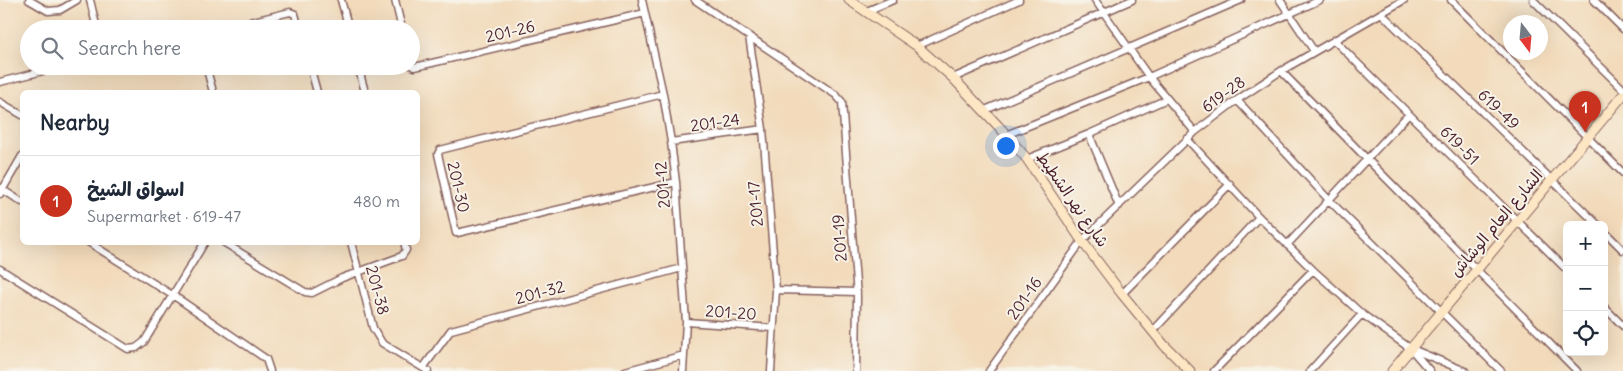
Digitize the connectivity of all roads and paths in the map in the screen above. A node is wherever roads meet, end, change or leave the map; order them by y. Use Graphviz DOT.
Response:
graph roads {
  1 [pos="29,0"];
  2 [pos="77,0"];
  3 [pos="90,0"];
  4 [pos="341,0"];
  5 [pos="394,0"];
  6 [pos="642,0"];
  7 [pos="695,0"];
  8 [pos="849,0"];
  9 [pos="893,0"];
  10 [pos="1019,0"];
  11 [pos="1095,0"];
  12 [pos="1132,0"];
  13 [pos="1241,0"];
  14 [pos="1280,0"];
  15 [pos="1320,0"];
  16 [pos="1404,0"];
  17 [pos="1451,0"];
  18 [pos="1533,0"];
  19 [pos="1594,0"];
  20 [pos="867,11"];
  21 [pos="1103,12"];
  22 [pos="645,13"];
  23 [pos="1289,13"];
  24 [pos="1382,13"];
  25 [pos="95,20"];
  26 [pos="258,20"];
  27 [pos="297,20"];
  28 [pos="347,20"];
  29 [pos="400,20"];
  30 [pos="1623,29"];
  31 [pos="749,36"];
  32 [pos="1334,40"];
  33 [pos="917,46"];
  34 [pos="1128,47"];
  35 [pos="1314,51"];
  36 [pos="420,66"];
  37 [pos="1281,71"];
  38 [pos="28,75"];
  39 [pos="208,75"];
  40 [pos="311,75"];
  41 [pos="360,75"];
  42 [pos="1149,77"];
  43 [pos="953,78"];
  44 [pos="0,82"];
  45 [pos="1623,89"];
  46 [pos="212,90"];
  47 [pos="314,90"];
  48 [pos="364,90"];
  49 [pos="663,94"];
  50 [pos="1623,95"];
  51 [pos="1167,99"];
  52 [pos="1237,100"];
  53 [pos="0,102"];
  54 [pos="982,111"];
  55 [pos="20,114"];
  56 [pos="1409,114"];
  57 [pos="762,129"];
  58 [pos="1195,132"];
  59 [pos="1089,134"];
  60 [pos="1006,135"];
  61 [pos="1588,137"];
  62 [pos="1187,139"];
  63 [pos="672,142"];
  64 [pos="20,159"];
  65 [pos="1028,159"];
  66 [pos="1367,160"];
  67 [pos="1623,173"];
  68 [pos="1552,180"];
  69 [pos="676,182"];
  70 [pos="1230,184"];
  71 [pos="1,191"];
  72 [pos="1329,200"];
  73 [pos="20,201"];
  74 [pos="1119,206"];
  75 [pos="1259,217"];
  76 [pos="1517,221"];
  77 [pos="1594,221"];
  78 [pos="1608,235"];
  79 [pos="1082,241"];
  80 [pos="93,245"];
  81 [pos="203,245"];
  82 [pos="228,245"];
  83 [pos="352,245"];
  84 [pos="405,245"];
  85 [pos="1287,245"];
  86 [pos="1623,250"];
  87 [pos="1563,266"];
  88 [pos="682,268"];
  89 [pos="0,269"];
  90 [pos="1313,270"];
  91 [pos="1476,270"];
  92 [pos="358,272"];
  93 [pos="776,290"];
  94 [pos="857,292"];
  95 [pos="1122,294"];
  96 [pos="172,295"];
  97 [pos="1442,311"];
  98 [pos="1608,311"];
  99 [pos="1362,314"];
  100 [pos="686,322"];
  101 [pos="1623,326"];
  102 [pos="774,328"];
  103 [pos="1153,331"];
  104 [pos="1410,349"];
  105 [pos="684,355"];
  106 [pos="426,370"];
  107 [pos="270,371"];
  108 [pos="625,371"];
  109 [pos="683,371"];
  110 [pos="771,371"];
  111 [pos="856,371"];
  112 [pos="990,371"];
  113 [pos="1190,371"];
  114 [pos="1214,371"];
  115 [pos="1310,371"];
  116 [pos="1392,371"];
  117 [pos="1430,371"];
  118 [pos="1465,371"];
  119 [pos="1502,371"];
  120 [pos="1577,371"];
  1 -- 2 [label="street"];
  3 -- 25 [label="street"];
  4 -- 28 [label="street"];
  5 -- 29 [label="street"];
  6 -- 22 [label="street, 201-12"];
  7 -- 31 [label="street"];
  8 -- 20 [label="main road, شارع نهر الشطيط"];
  9 -- 20 [label="street"];
  10 -- 33 [label="street"];
  11 -- 21 [label="street"];
  12 -- 21 [label="street"];
  13 -- 34 [label="street"];
  14 -- 23 [label="street"];
  15 -- 23 [label="street"];
  16 -- 24 [label="street, 619-28"];
  17 -- 61 [label="street"];
  18 -- 45 [label="street"];
  19 -- 30 [label="street"];
  20 -- 33 [label="main road, شارع نهر الشطيط"];
  21 -- 34 [label="street"];
  21 -- 43 [label="street"];
  22 -- 36 [label="street, 201-26"];
  22 -- 49 [label="street, 201-12"];
  23 -- 35 [label="street"];
  23 -- 42 [label="street"];
  24 -- 32 [label="street, 619-28"];
  24 -- 68 [label="street, 619-49"];
  26 -- 27 [label="street"];
  31 -- 57 [label="street, 201-17"];
  31 -- 94 [label="street, 201-19"];
  32 -- 35 [label="street, 619-28"];
  32 -- 56 [label="street, 619-51"];
  33 -- 43 [label="main road, شارع نهر الشطيط"];
  34 -- 42 [label="street"];
  34 -- 54 [label="street"];
  35 -- 37 [label="street, 619-28"];
  37 -- 52 [label="street, 619-28"];
  37 -- 66 [label="street"];
  38 -- 44 [label="street"];
  39 -- 46 [label="street"];
  40 -- 47 [label="street"];
  41 -- 48 [label="street"];
  42 -- 51 [label="street"];
  42 -- 60 [label="street"];
  43 -- 54 [label="main road, شارع نهر الشطيط"];
  49 -- 63 [label="street, 201-12"];
  49 -- 69 [label="street, 201-30"];
  50 -- 61 [label="main road, الشارع العام الوشاش"];
  51 -- 58 [label="street"];
  51 -- 59 [label="street"];
  52 -- 58 [label="street, 619-28"];
  52 -- 72 [label="street"];
  53 -- 55 [label="street"];
  54 -- 60 [label="main road, شارع نهر الشطيط"];
  56 -- 66 [label="street"];
  56 -- 76 [label="street, 619-51"];
  57 -- 63 [label="street, 201-24"];
  57 -- 93 [label="street, 201-17"];
  58 -- 62 [label="street, 619-28"];
  59 -- 65 [label="street"];
  59 -- 74 [label="street"];
  60 -- 65 [label="main road, شارع نهر الشطيط"];
  61 -- 67 [label="street"];
  61 -- 68 [label="main road, الشارع العام الوشاش"];
  62 -- 70 [label="street"];
  62 -- 74 [label="street, 619-28"];
  63 -- 69 [label="street, 201-12"];
  64 -- 71 [label="street"];
  65 -- 79 [label="main road, شارع نهر الشطيط"];
  66 -- 72 [label="street"];
  66 -- 91 [label="street"];
  68 -- 76 [label="main road, الشارع العام الوشاش"];
  68 -- 77 [label="street, 619-49"];
  69 -- 88 [label="street, 201-12"];
  70 -- 75 [label="street"];
  70 -- 95 [label="street"];
  71 -- 73 [label="street"];
  72 -- 85 [label="street"];
  72 -- 97 [label="street"];
  74 -- 79 [label="street, 619-28"];
  75 -- 85 [label="street"];
  75 -- 103 [label="street"];
  76 -- 87 [label="street, 619-51"];
  76 -- 91 [label="main road, الشارع العام الوشاش"];
  78 -- 86 [label="street"];
  79 -- 95 [label="main road, شارع نهر الشطيط"];
  79 -- 112 [label="street, 201-16"];
  80 -- 96 [label="street"];
  81 -- 96 [label="street"];
  82 -- 92 [label="street"];
  83 -- 92 [label="street, 201-38"];
  84 -- 92 [label="street"];
  85 -- 90 [label="street"];
  88 -- 100 [label="street, 201-12"];
  88 -- 106 [label="street, 201-32"];
  89 -- 96 [label="street"];
  90 -- 99 [label="street"];
  90 -- 114 [label="street"];
  91 -- 97 [label="main road, الشارع العام الوشاش"];
  91 -- 120 [label="street"];
  92 -- 106 [label="street, 201-38"];
  93 -- 94 [label="street"];
  93 -- 102 [label="street, 201-17"];
  94 -- 111 [label="street, 201-19"];
  95 -- 103 [label="main road, شارع نهر الشطيط"];
  96 -- 107 [label="street"];
  97 -- 104 [label="main road, الشارع العام الوشاش"];
  97 -- 119 [label="street"];
  98 -- 101 [label="street"];
  99 -- 104 [label="street"];
  99 -- 115 [label="street"];
  100 -- 102 [label="street, 201-20"];
  100 -- 105 [label="street, 201-12"];
  102 -- 110 [label="street, 201-17"];
  103 -- 113 [label="main road, شارع نهر الشطيط"];
  104 -- 116 [label="main road, الشارع العام الوشاش"];
  104 -- 117 [label="street"];
  104 -- 118 [label="street"];
  105 -- 108 [label="street"];
  105 -- 109 [label="street, 201-12"];
}
